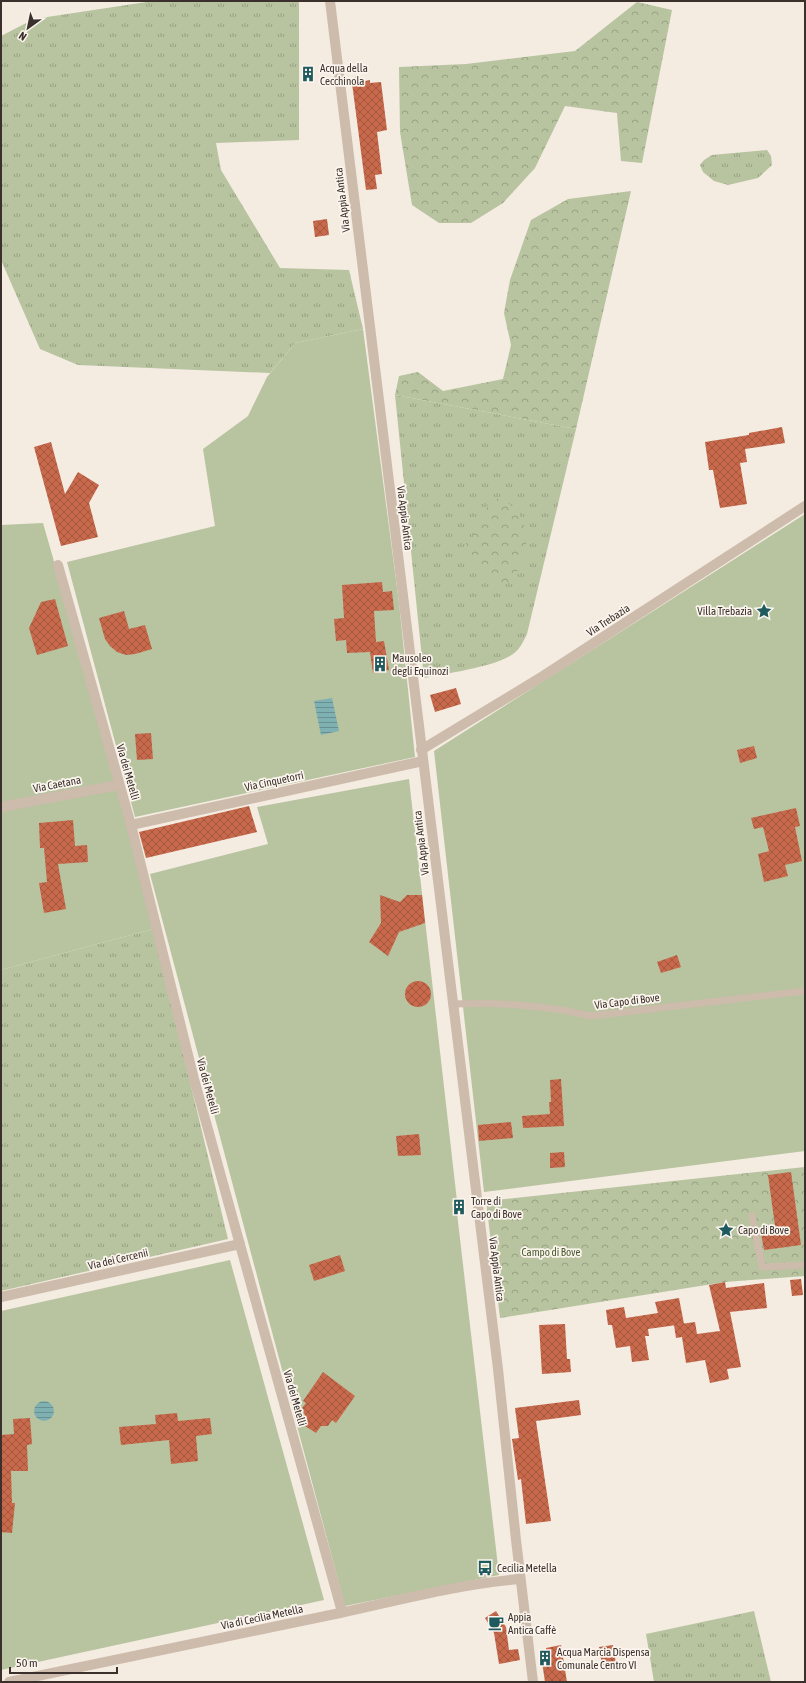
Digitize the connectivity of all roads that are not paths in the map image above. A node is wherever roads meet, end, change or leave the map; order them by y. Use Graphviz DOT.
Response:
graph roads {
  1 [pos="330,1"];
  2 [pos="805,506"];
  3 [pos="58,565"];
  4 [pos="421,750"];
  5 [pos="423,761"];
  6 [pos="118,784"];
  7 [pos="1,807"];
  8 [pos="131,825"];
  9 [pos="805,991"];
  10 [pos="452,1004"];
  11 [pos="752,1216"];
  12 [pos="240,1244"];
  13 [pos="805,1265"];
  14 [pos="1,1297"];
  15 [pos="520,1579"];
  16 [pos="342,1612"];
  17 [pos="8,1682"];
  18 [pos="533,1682"];
  1 -- 4 [label="street, Via Appia Antica"];
  2 -- 4 [label="street, Via Trebazia"];
  3 -- 6 [label="street, Via dei Metelli"];
  4 -- 5 [label="street, Via Appia Antica"];
  5 -- 8 [label="street, Via Cinquetorri"];
  5 -- 10 [label="street, Via Appia Antica"];
  6 -- 7 [label="street, Via Caetana"];
  6 -- 8 [label="street, Via dei Metelli"];
  8 -- 12 [label="street, Via dei Metelli"];
  9 -- 10 [label="lane, Via Capo di Bove"];
  10 -- 15 [label="street, Via Appia Antica"];
  11 -- 13 [label="lane"];
  12 -- 14 [label="street, Via dei Cercenii"];
  12 -- 16 [label="street, Via dei Metelli"];
  15 -- 16 [label="street, Via di Cecilia Metella"];
  15 -- 18 [label="street, Via Appia Antica"];
  16 -- 17 [label="street, Via di Cecilia Metella"];
}
